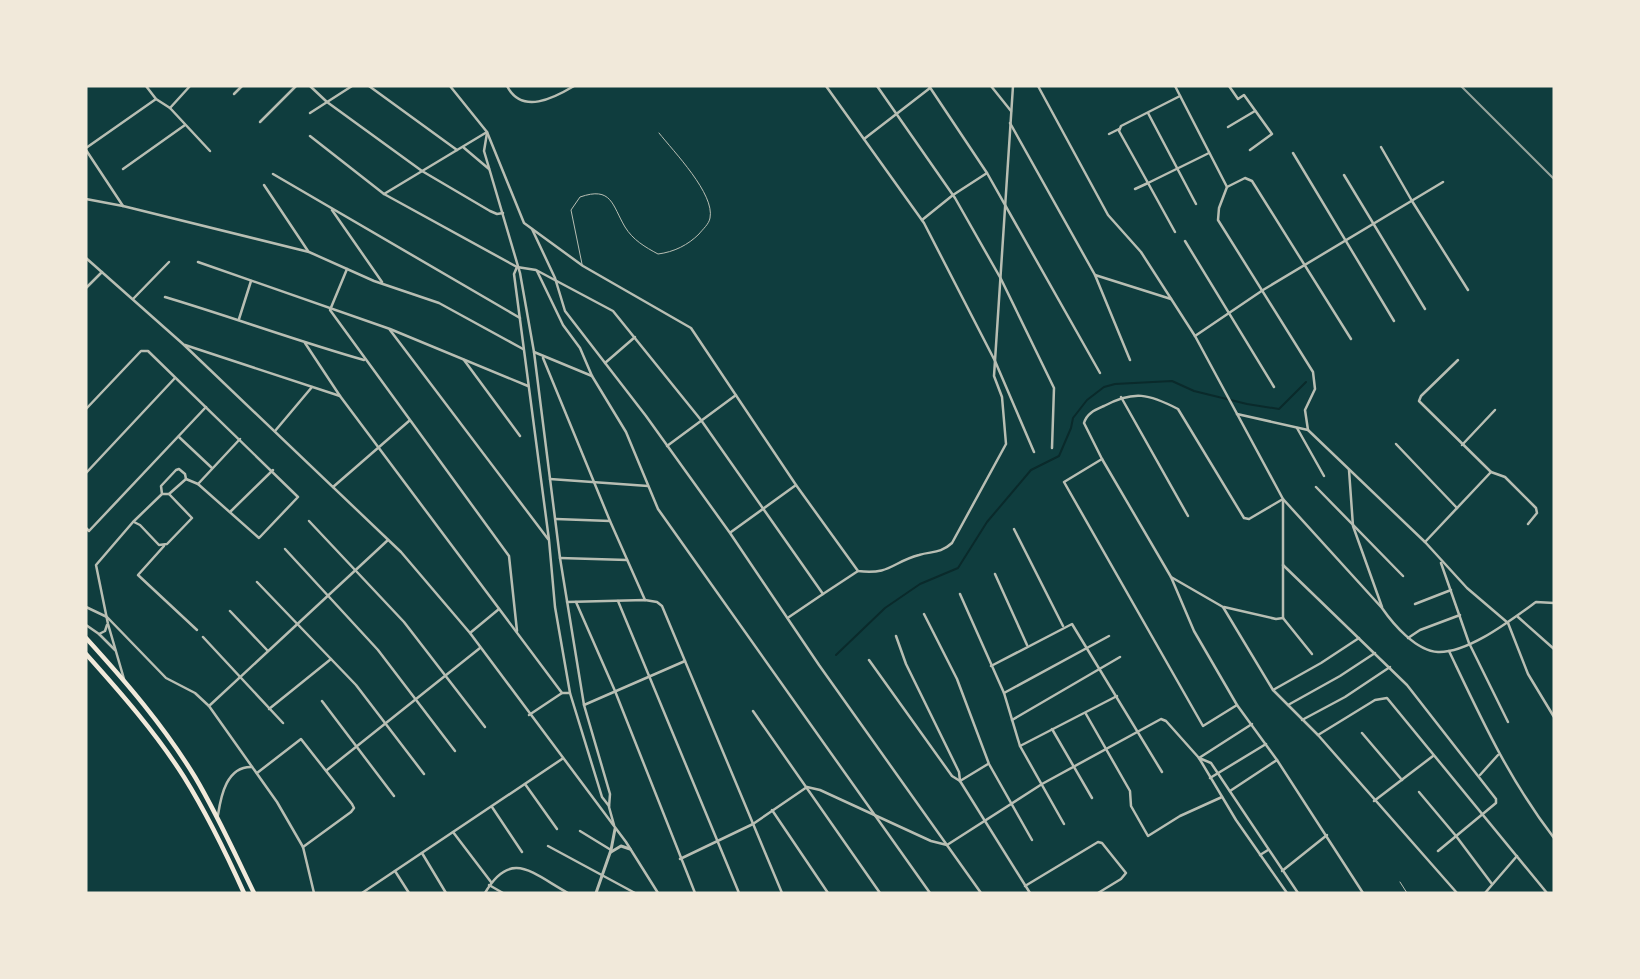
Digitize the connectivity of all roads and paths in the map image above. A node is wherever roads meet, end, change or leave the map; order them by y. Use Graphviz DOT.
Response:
graph roads {
  1 [pos="146,86"];
  2 [pos="190,86"];
  3 [pos="242,86"];
  4 [pos="296,86"];
  5 [pos="310,86"];
  6 [pos="352,86"];
  7 [pos="369,86"];
  8 [pos="450,86"];
  9 [pos="507,86"];
  10 [pos="574,86"];
  11 [pos="826,86"];
  12 [pos="877,86"];
  13 [pos="991,86"];
  14 [pos="1013,86"];
  15 [pos="1038,86"];
  16 [pos="1175,86"];
  17 [pos="1229,86"];
  18 [pos="929,87"];
  19 [pos="234,94"];
  20 [pos="1180,96"];
  21 [pos="156,98"];
  22 [pos="327,102"];
  23 [pos="170,108"];
  24 [pos="1011,111"];
  25 [pos="1255,111"];
  26 [pos="896,112"];
  27 [pos="310,113"];
  28 [pos="1148,113"];
  29 [pos="260,122"];
  30 [pos="1010,123"];
  31 [pos="184,125"];
  32 [pos="1228,127"];
  33 [pos="1119,129"];
  34 [pos="487,132"];
  35 [pos="659,133"];
  36 [pos="1109,134"];
  37 [pos="310,136"];
  38 [pos="863,139"];
  39 [pos="462,147"];
  40 [pos="1381,147"];
  41 [pos="86,149"];
  42 [pos="457,150"];
  43 [pos="1250,150"];
  44 [pos="210,151"];
  45 [pos="1209,153"];
  46 [pos="1293,153"];
  47 [pos="123,169"];
  48 [pos="422,170"];
  49 [pos="490,170"];
  50 [pos="1177,170"];
  51 [pos="987,173"];
  52 [pos="273,174"];
  53 [pos="1344,175"];
  54 [pos="1443,182"];
  55 [pos="1148,183"];
  56 [pos="264,185"];
  57 [pos="1227,187"];
  58 [pos="1136,189"];
  59 [pos="384,194"];
  60 [pos="953,195"];
  61 [pos="86,200"];
  62 [pos="1412,201"];
  63 [pos="1004,202"];
  64 [pos="1196,204"];
  65 [pos="123,206"];
  66 [pos="331,209"];
  67 [pos="504,213"];
  68 [pos="922,220"];
  69 [pos="1373,223"];
  70 [pos="532,229"];
  71 [pos="1175,232"];
  72 [pos="1185,241"];
  73 [pos="1344,241"];
  74 [pos="309,252"];
  75 [pos="86,258"];
  76 [pos="169,262"];
  77 [pos="198,262"];
  78 [pos="1304,265"];
  79 [pos="583,266"];
  80 [pos="517,267"];
  81 [pos="347,269"];
  82 [pos="536,270"];
  83 [pos="102,272"];
  84 [pos="1095,275"];
  85 [pos="555,278"];
  86 [pos="1001,279"];
  87 [pos="251,281"];
  88 [pos="382,283"];
  89 [pos="86,288"];
  90 [pos="1263,290"];
  91 [pos="1468,290"];
  92 [pos="165,297"];
  93 [pos="133,299"];
  94 [pos="1173,299"];
  95 [pos="1425,309"];
  96 [pos="330,310"];
  97 [pos="1229,312"];
  98 [pos="520,318"];
  99 [pos="239,319"];
  100 [pos="1394,321"];
  101 [pos="390,329"];
  102 [pos="1195,336"];
  103 [pos="635,337"];
  104 [pos="1351,339"];
  105 [pos="305,343"];
  106 [pos="183,344"];
  107 [pos="523,349"];
  108 [pos="534,352"];
  109 [pos="543,358"];
  110 [pos="463,359"];
  111 [pos="365,360"];
  112 [pos="1130,360"];
  113 [pos="1458,360"];
  114 [pos="995,361"];
  115 [pos="605,363"];
  116 [pos="1100,373"];
  117 [pos="592,376"];
  118 [pos="175,378"];
  119 [pos="528,386"];
  120 [pos="312,387"];
  121 [pos="1274,387"];
  122 [pos="736,395"];
  123 [pos="340,396"];
  124 [pos="1121,397"];
  125 [pos="206,407"];
  126 [pos="86,408"];
  127 [pos="1495,410"];
  128 [pos="1237,414"];
  129 [pos="410,420"];
  130 [pos="702,420"];
  131 [pos="1298,428"];
  132 [pos="1308,430"];
  133 [pos="275,431"];
  134 [pos="178,436"];
  135 [pos="520,436"];
  136 [pos="240,439"];
  137 [pos="1396,444"];
  138 [pos="1462,444"];
  139 [pos="378,446"];
  140 [pos="667,446"];
  141 [pos="1052,448"];
  142 [pos="1034,452"];
  143 [pos="1102,459"];
  144 [pos="212,468"];
  145 [pos="1349,468"];
  146 [pos="273,470"];
  147 [pos="1491,472"];
  148 [pos="86,473"];
  149 [pos="1324,476"];
  150 [pos="186,479"];
  151 [pos="550,479"];
  152 [pos="595,482"];
  153 [pos="198,484"];
  154 [pos="796,485"];
  155 [pos="648,486"];
  156 [pos="333,487"];
  157 [pos="1316,487"];
  158 [pos="162,494"];
  159 [pos="169,494"];
  160 [pos="1283,499"];
  161 [pos="763,508"];
  162 [pos="1457,508"];
  163 [pos="231,511"];
  164 [pos="1188,516"];
  165 [pos="555,519"];
  166 [pos="610,520"];
  167 [pos="309,521"];
  168 [pos="133,522"];
  169 [pos="1528,524"];
  170 [pos="1354,526"];
  171 [pos="86,528"];
  172 [pos="1014,530"];
  173 [pos="730,533"];
  174 [pos="388,540"];
  175 [pos="549,540"];
  176 [pos="1424,542"];
  177 [pos="164,546"];
  178 [pos="285,549"];
  179 [pos="560,558"];
  180 [pos="627,560"];
  181 [pos="1440,562"];
  182 [pos="1283,565"];
  183 [pos="355,570"];
  184 [pos="858,571"];
  185 [pos="995,574"];
  186 [pos="1403,576"];
  187 [pos="1171,577"];
  188 [pos="257,582"];
  189 [pos="1451,590"];
  190 [pos="823,594"];
  191 [pos="960,594"];
  192 [pos="328,596"];
  193 [pos="645,600"];
  194 [pos="618,601"];
  195 [pos="567,602"];
  196 [pos="576,602"];
  197 [pos="1554,603"];
  198 [pos="1415,604"];
  199 [pos="86,607"];
  200 [pos="1223,607"];
  201 [pos="1382,608"];
  202 [pos="499,609"];
  203 [pos="230,611"];
  204 [pos="924,614"];
  205 [pos="1460,615"];
  206 [pos="106,617"];
  207 [pos="789,617"];
  208 [pos="1518,617"];
  209 [pos="1283,618"];
  210 [pos="1508,623"];
  211 [pos="108,624"];
  212 [pos="297,624"];
  213 [pos="86,625"];
  214 [pos="1063,627"];
  215 [pos="197,630"];
  216 [pos="517,632"];
  217 [pos="470,633"];
  218 [pos="99,634"];
  219 [pos="896,636"];
  220 [pos="1108,636"];
  221 [pos="203,637"];
  222 [pos="86,638"];
  223 [pos="1360,638"];
  224 [pos="1408,638"];
  225 [pos="1469,643"];
  226 [pos="1027,645"];
  227 [pos="480,648"];
  228 [pos="1086,648"];
  229 [pos="1554,649"];
  230 [pos="267,650"];
  231 [pos="116,651"];
  232 [pos="1449,651"];
  233 [pos="1375,653"];
  234 [pos="86,654"];
  235 [pos="1312,654"];
  236 [pos="1120,657"];
  237 [pos="331,659"];
  238 [pos="869,660"];
  239 [pos="685,661"];
  240 [pos="991,666"];
  241 [pos="1390,667"];
  242 [pos="1101,670"];
  243 [pos="239,676"];
  244 [pos="445,676"];
  245 [pos="649,676"];
  246 [pos="124,680"];
  247 [pos="1273,690"];
  248 [pos="615,691"];
  249 [pos="562,693"];
  250 [pos="570,693"];
  251 [pos="1004,693"];
  252 [pos="1117,696"];
  253 [pos="416,699"];
  254 [pos="322,701"];
  255 [pos="584,705"];
  256 [pos="1238,705"];
  257 [pos="1288,705"];
  258 [pos="209,706"];
  259 [pos="1554,706"];
  260 [pos="269,709"];
  261 [pos="1549,710"];
  262 [pos="753,711"];
  263 [pos="1086,714"];
  264 [pos="529,715"];
  265 [pos="1554,717"];
  266 [pos="1012,720"];
  267 [pos="1302,720"];
  268 [pos="1508,722"];
  269 [pos="283,723"];
  270 [pos="386,723"];
  271 [pos="1252,724"];
  272 [pos="485,727"];
  273 [pos="1052,729"];
  274 [pos="1137,732"];
  275 [pos="1362,733"];
  276 [pos="1318,734"];
  277 [pos="1266,744"];
  278 [pos="357,746"];
  279 [pos="1020,746"];
  280 [pos="1107,748"];
  281 [pos="455,751"];
  282 [pos="1498,755"];
  283 [pos="1433,756"];
  284 [pos="1199,758"];
  285 [pos="562,759"];
  286 [pos="1277,760"];
  287 [pos="989,764"];
  288 [pos="1074,765"];
  289 [pos="252,767"];
  290 [pos="327,770"];
  291 [pos="1162,772"];
  292 [pos="257,773"];
  293 [pos="1218,773"];
  294 [pos="424,774"];
  295 [pos="1480,775"];
  296 [pos="1210,778"];
  297 [pos="1402,780"];
  298 [pos="960,781"];
  299 [pos="525,784"];
  300 [pos="1042,784"];
  301 [pos="807,787"];
  302 [pos="1230,791"];
  303 [pos="1419,792"];
  304 [pos="394,796"];
  305 [pos="1222,797"];
  306 [pos="1092,798"];
  307 [pos="1374,801"];
  308 [pos="1011,803"];
  309 [pos="609,807"];
  310 [pos="492,808"];
  311 [pos="772,810"];
  312 [pos="875,814"];
  313 [pos="217,816"];
  314 [pos="1482,816"];
  315 [pos="984,822"];
  316 [pos="753,824"];
  317 [pos="1064,824"];
  318 [pos="557,828"];
  319 [pos="615,829"];
  320 [pos="580,831"];
  321 [pos="453,832"];
  322 [pos="1327,835"];
  323 [pos="1456,836"];
  324 [pos="1554,838"];
  325 [pos="1032,840"];
  326 [pos="717,842"];
  327 [pos="947,845"];
  328 [pos="548,846"];
  329 [pos="303,847"];
  330 [pos="630,849"];
  331 [pos="1268,850"];
  332 [pos="611,851"];
  333 [pos="1438,851"];
  334 [pos="522,852"];
  335 [pos="422,853"];
  336 [pos="1260,855"];
  337 [pos="1517,856"];
  338 [pos="680,859"];
  339 [pos="396,871"];
  340 [pos="1282,871"];
  341 [pos="602,876"];
  342 [pos="1400,882"];
  343 [pos="490,884"];
  344 [pos="1492,884"];
  345 [pos="1025,886"];
  346 [pos="244,893"];
  347 [pos="254,893"];
  348 [pos="314,893"];
  349 [pos="363,893"];
  350 [pos="409,893"];
  351 [pos="446,893"];
  352 [pos="485,893"];
  353 [pos="503,893"];
  354 [pos="568,893"];
  355 [pos="596,893"];
  356 [pos="635,893"];
  357 [pos="658,893"];
  358 [pos="695,893"];
  359 [pos="738,893"];
  360 [pos="782,893"];
  361 [pos="828,893"];
  362 [pos="880,893"];
  363 [pos="930,893"];
  364 [pos="981,893"];
  365 [pos="1030,893"];
  366 [pos="1098,893"];
  367 [pos="1287,893"];
  368 [pos="1298,893"];
  369 [pos="1363,893"];
  370 [pos="1406,893"];
  371 [pos="1457,893"];
  372 [pos="1484,893"];
  373 [pos="1547,893"];
  1 -- 21 [label="street"];
  2 -- 23 [label="street"];
  3 -- 19 [label="street"];
  4 -- 29 [label="street"];
  5 -- 22 [label="street"];
  6 -- 22 [label="street"];
  7 -- 42 [label="street"];
  8 -- 34 [label="street"];
  9 -- 10 [label="street"];
  11 -- 38 [label="street"];
  12 -- 26 [label="street"];
  13 -- 24 [label="street"];
  14 -- 24 [label="street"];
  15 -- 94 [label="street"];
  16 -- 20 [label="street"];
  17 -- 25 [label="street"];
  18 -- 26 [label="street"];
  18 -- 51 [label="street"];
  20 -- 28 [label="street"];
  20 -- 45 [label="street"];
  21 -- 23 [label="street"];
  21 -- 41 [label="street"];
  22 -- 27 [label="street"];
  22 -- 48 [label="street"];
  23 -- 31 [label="street"];
  24 -- 30 [label="street"];
  25 -- 32 [label="street"];
  25 -- 43 [label="street"];
  26 -- 38 [label="street"];
  26 -- 60 [label="street"];
  28 -- 33 [label="street"];
  28 -- 50 [label="street"];
  30 -- 63 [label="street"];
  30 -- 84 [label="street"];
  31 -- 44 [label="street"];
  31 -- 47 [label="street"];
  33 -- 36 [label="street"];
  33 -- 55 [label="street"];
  34 -- 39 [label="street"];
  34 -- 49 [label="street"];
  34 -- 70 [label="street"];
  35 -- 79 [label="lane"];
  37 -- 59 [label="street"];
  38 -- 68 [label="street"];
  39 -- 42 [label="street"];
  39 -- 49 [label="street"];
  40 -- 62 [label="street"];
  41 -- 65 [label="street"];
  42 -- 48 [label="street"];
  45 -- 50 [label="street"];
  45 -- 57 [label="street"];
  46 -- 73 [label="street"];
  48 -- 59 [label="street"];
  48 -- 67 [label="street"];
  49 -- 67 [label="street"];
  50 -- 55 [label="street"];
  50 -- 64 [label="street"];
  51 -- 60 [label="street"];
  51 -- 63 [label="street"];
  52 -- 66 [label="street"];
  53 -- 69 [label="street"];
  54 -- 62 [label="street"];
  55 -- 58 [label="street"];
  55 -- 71 [label="street"];
  56 -- 74 [label="street"];
  57 -- 78 [label="street"];
  57 -- 90 [label="street"];
  59 -- 80 [label="street"];
  60 -- 68 [label="street"];
  60 -- 86 [label="street"];
  61 -- 65 [label="street"];
  62 -- 69 [label="street"];
  62 -- 91 [label="street"];
  63 -- 86 [label="street"];
  63 -- 116 [label="street"];
  65 -- 74 [label="street"];
  66 -- 88 [label="street"];
  66 -- 98 [label="street"];
  67 -- 80 [label="street"];
  68 -- 114 [label="street"];
  69 -- 73 [label="street"];
  69 -- 95 [label="street"];
  70 -- 79 [label="street"];
  70 -- 85 [label="street"];
  72 -- 97 [label="street"];
  73 -- 78 [label="street"];
  73 -- 100 [label="street"];
  74 -- 81 [label="street"];
  75 -- 83 [label="street"];
  76 -- 93 [label="street"];
  77 -- 87 [label="street"];
  78 -- 90 [label="street"];
  78 -- 104 [label="street"];
  79 -- 122 [label="street"];
  80 -- 82 [label="street"];
  80 -- 98 [label="street"];
  80 -- 108 [label="street"];
  81 -- 88 [label="street"];
  81 -- 96 [label="street"];
  82 -- 85 [label="street"];
  82 -- 117 [label="street"];
  83 -- 89 [label="street"];
  83 -- 93 [label="street"];
  84 -- 94 [label="street"];
  84 -- 112 [label="street"];
  85 -- 103 [label="street"];
  85 -- 115 [label="street"];
  86 -- 114 [label="street"];
  86 -- 141 [label="street"];
  87 -- 96 [label="street"];
  87 -- 99 [label="street"];
  88 -- 107 [label="street"];
  90 -- 97 [label="street"];
  90 -- 132 [label="street"];
  92 -- 99 [label="street"];
  93 -- 106 [label="street"];
  94 -- 102 [label="street"];
  96 -- 101 [label="street"];
  96 -- 111 [label="street"];
  97 -- 102 [label="street"];
  97 -- 121 [label="street"];
  98 -- 107 [label="street"];
  99 -- 105 [label="street"];
  101 -- 110 [label="street"];
  101 -- 175 [label="street"];
  102 -- 128 [label="street"];
  103 -- 115 [label="street"];
  103 -- 130 [label="street"];
  105 -- 111 [label="street"];
  105 -- 123 [label="street"];
  106 -- 120 [label="street"];
  106 -- 133 [label="street"];
  107 -- 119 [label="street"];
  108 -- 109 [label="street"];
  108 -- 151 [label="street"];
  109 -- 117 [label="street"];
  109 -- 152 [label="street"];
  110 -- 119 [label="street"];
  110 -- 135 [label="street"];
  111 -- 129 [label="street"];
  113 -- 138 [label="street"];
  114 -- 142 [label="street"];
  114 -- 184 [label="street"];
  115 -- 140 [label="street"];
  117 -- 155 [label="street"];
  118 -- 125 [label="street"];
  118 -- 126 [label="street"];
  118 -- 148 [label="street"];
  119 -- 175 [label="street"];
  120 -- 123 [label="street"];
  120 -- 133 [label="street"];
  122 -- 130 [label="street"];
  122 -- 154 [label="street"];
  123 -- 139 [label="street"];
  124 -- 143 [label="street"];
  124 -- 160 [label="street"];
  124 -- 164 [label="street"];
  125 -- 134 [label="street"];
  125 -- 136 [label="street"];
  127 -- 138 [label="street"];
  128 -- 131 [label="street"];
  128 -- 160 [label="street"];
  129 -- 139 [label="street"];
  129 -- 216 [label="street"];
  130 -- 140 [label="street"];
  130 -- 161 [label="street"];
  131 -- 132 [label="street"];
  131 -- 149 [label="street"];
  132 -- 145 [label="street"];
  133 -- 156 [label="street"];
  134 -- 144 [label="street"];
  134 -- 171 [label="street"];
  136 -- 144 [label="street"];
  136 -- 146 [label="street"];
  137 -- 162 [label="street"];
  138 -- 147 [label="street"];
  139 -- 156 [label="street"];
  139 -- 202 [label="street"];
  140 -- 173 [label="street"];
  143 -- 187 [label="street"];
  143 -- 256 [label="street"];
  144 -- 153 [label="street"];
  145 -- 170 [label="street"];
  145 -- 176 [label="street"];
  146 -- 163 [label="street"];
  146 -- 163 [label="street"];
  147 -- 162 [label="street"];
  147 -- 169 [label="street"];
  150 -- 153 [label="street"];
  150 -- 158 [label="street"];
  150 -- 159 [label="street"];
  151 -- 152 [label="street"];
  151 -- 165 [label="street"];
  152 -- 155 [label="street"];
  152 -- 166 [label="street"];
  153 -- 163 [label="street"];
  154 -- 161 [label="street"];
  154 -- 184 [label="street"];
  155 -- 312 [label="street"];
  156 -- 174 [label="street"];
  157 -- 170 [label="street"];
  158 -- 159 [label="street"];
  158 -- 168 [label="street"];
  159 -- 177 [label="street"];
  160 -- 182 [label="street"];
  160 -- 201 [label="street"];
  161 -- 173 [label="street"];
  161 -- 190 [label="street"];
  162 -- 176 [label="street"];
  165 -- 166 [label="street"];
  165 -- 179 [label="street"];
  166 -- 180 [label="street"];
  167 -- 183 [label="street"];
  168 -- 177 [label="street"];
  168 -- 206 [label="street"];
  170 -- 186 [label="street"];
  170 -- 201 [label="street"];
  172 -- 214 [label="street"];
  173 -- 207 [label="street"];
  174 -- 183 [label="street"];
  174 -- 217 [label="street"];
  175 -- 250 [label="street"];
  176 -- 181 [label="street"];
  177 -- 215 [label="street"];
  178 -- 192 [label="street"];
  179 -- 180 [label="street"];
  179 -- 195 [label="street"];
  180 -- 193 [label="street"];
  181 -- 189 [label="street"];
  181 -- 210 [label="street"];
  182 -- 209 [label="street"];
  182 -- 223 [label="street"];
  183 -- 192 [label="street"];
  183 -- 244 [label="street"];
  184 -- 190 [label="street"];
  185 -- 226 [label="street"];
  187 -- 200 [label="street"];
  187 -- 256 [label="street"];
  188 -- 212 [label="street"];
  189 -- 198 [label="street"];
  189 -- 205 [label="street"];
  190 -- 207 [label="street"];
  191 -- 240 [label="street"];
  192 -- 212 [label="street"];
  192 -- 253 [label="street"];
  193 -- 194 [label="street"];
  193 -- 239 [label="street"];
  194 -- 196 [label="street"];
  194 -- 245 [label="street"];
  195 -- 196 [label="street"];
  195 -- 255 [label="street"];
  196 -- 248 [label="street"];
  197 -- 208 [label="street"];
  199 -- 206 [label="street"];
  200 -- 209 [label="street"];
  200 -- 247 [label="street"];
  201 -- 224 [label="street"];
  202 -- 216 [label="street"];
  202 -- 217 [label="street"];
  203 -- 230 [label="street"];
  204 -- 287 [label="street"];
  205 -- 224 [label="street"];
  205 -- 225 [label="street"];
  206 -- 211 [label="street"];
  206 -- 258 [label="street"];
  207 -- 327 [label="street"];
  208 -- 210 [label="street"];
  208 -- 229 [label="street"];
  209 -- 235 [label="street"];
  210 -- 225 [label="street"];
  210 -- 261 [label="street"];
  211 -- 218 [label="street"];
  211 -- 231 [label="street"];
  212 -- 230 [label="street"];
  212 -- 237 [label="street"];
  213 -- 218 [label="street"];
  214 -- 226 [label="street"];
  214 -- 228 [label="street"];
  216 -- 249 [label="street"];
  217 -- 227 [label="street"];
  218 -- 231 [label="street"];
  219 -- 298 [label="street"];
  220 -- 228 [label="street"];
  221 -- 243 [label="street"];
  222 -- 246 [label="highway"];
  223 -- 233 [label="street"];
  223 -- 247 [label="street"];
  224 -- 232 [label="street"];
  225 -- 232 [label="street"];
  225 -- 268 [label="street"];
  226 -- 240 [label="street"];
  227 -- 244 [label="street"];
  227 -- 264 [label="street"];
  228 -- 242 [label="street"];
  228 -- 251 [label="street"];
  230 -- 243 [label="street"];
  231 -- 246 [label="street"];
  232 -- 282 [label="street"];
  233 -- 241 [label="street"];
  233 -- 257 [label="street"];
  234 -- 346 [label="highway"];
  236 -- 242 [label="street"];
  237 -- 260 [label="street"];
  237 -- 270 [label="street"];
  238 -- 298 [label="street"];
  239 -- 245 [label="street"];
  239 -- 316 [label="street"];
  240 -- 251 [label="street"];
  241 -- 267 [label="street"];
  241 -- 295 [label="street"];
  242 -- 252 [label="street"];
  242 -- 266 [label="street"];
  243 -- 258 [label="street"];
  243 -- 260 [label="street"];
  244 -- 253 [label="street"];
  244 -- 272 [label="street"];
  245 -- 248 [label="street"];
  245 -- 326 [label="street"];
  246 -- 313 [label="highway"];
  247 -- 257 [label="street"];
  248 -- 255 [label="street"];
  248 -- 338 [label="street"];
  249 -- 250 [label="street"];
  249 -- 264 [label="street"];
  250 -- 309 [label="street"];
  251 -- 266 [label="street"];
  252 -- 263 [label="street"];
  252 -- 274 [label="street"];
  253 -- 270 [label="street"];
  253 -- 281 [label="street"];
  254 -- 278 [label="street"];
  255 -- 309 [label="street"];
  256 -- 271 [label="street"];
  257 -- 267 [label="street"];
  258 -- 289 [label="street"];
  259 -- 261 [label="street"];
  260 -- 269 [label="street"];
  261 -- 265 [label="street"];
  262 -- 301 [label="street"];
  263 -- 273 [label="street"];
  263 -- 280 [label="street"];
  264 -- 285 [label="street"];
  266 -- 279 [label="street"];
  267 -- 276 [label="street"];
  270 -- 278 [label="street"];
  270 -- 294 [label="street"];
  271 -- 277 [label="street"];
  271 -- 284 [label="street"];
  273 -- 279 [label="street"];
  273 -- 288 [label="street"];
  274 -- 280 [label="street"];
  274 -- 284 [label="street"];
  274 -- 291 [label="street"];
  275 -- 297 [label="street"];
  276 -- 283 [label="street"];
  276 -- 307 [label="street"];
  277 -- 286 [label="street"];
  277 -- 293 [label="street"];
  278 -- 290 [label="street"];
  278 -- 304 [label="street"];
  279 -- 300 [label="street"];
  280 -- 288 [label="street"];
  280 -- 305 [label="street"];
  282 -- 295 [label="street"];
  282 -- 324 [label="street"];
  283 -- 297 [label="street"];
  283 -- 314 [label="street"];
  284 -- 293 [label="street"];
  284 -- 296 [label="street"];
  285 -- 299 [label="street"];
  285 -- 319 [label="street"];
  286 -- 302 [label="street"];
  286 -- 322 [label="street"];
  287 -- 298 [label="street"];
  287 -- 308 [label="street"];
  288 -- 300 [label="street"];
  288 -- 306 [label="street"];
  289 -- 292 [label="street"];
  289 -- 313 [label="street"];
  290 -- 292 [label="street"];
  290 -- 329 [label="street"];
  292 -- 329 [label="street"];
  293 -- 296 [label="street"];
  293 -- 302 [label="street"];
  295 -- 314 [label="street"];
  296 -- 305 [label="street"];
  297 -- 307 [label="street"];
  298 -- 315 [label="street"];
  299 -- 310 [label="street"];
  299 -- 318 [label="street"];
  300 -- 308 [label="street"];
  300 -- 317 [label="street"];
  301 -- 311 [label="street"];
  301 -- 312 [label="street"];
  301 -- 362 [label="street"];
  302 -- 331 [label="street"];
  303 -- 323 [label="street"];
  305 -- 336 [label="street"];
  307 -- 371 [label="street"];
  308 -- 315 [label="street"];
  308 -- 325 [label="street"];
  309 -- 319 [label="street"];
  310 -- 321 [label="street"];
  310 -- 334 [label="street"];
  311 -- 316 [label="street"];
  311 -- 361 [label="street"];
  312 -- 327 [label="street"];
  312 -- 363 [label="street"];
  313 -- 347 [label="highway"];
  314 -- 323 [label="street"];
  314 -- 337 [label="street"];
  315 -- 327 [label="street"];
  315 -- 345 [label="street"];
  316 -- 326 [label="street"];
  316 -- 360 [label="street"];
  319 -- 330 [label="street"];
  319 -- 332 [label="street"];
  320 -- 332 [label="street"];
  321 -- 335 [label="street"];
  321 -- 343 [label="street"];
  322 -- 340 [label="street"];
  322 -- 369 [label="street"];
  323 -- 333 [label="street"];
  323 -- 344 [label="street"];
  326 -- 338 [label="street"];
  326 -- 359 [label="street"];
  327 -- 364 [label="street"];
  328 -- 341 [label="street"];
  329 -- 348 [label="street"];
  330 -- 332 [label="street"];
  330 -- 357 [label="street"];
  331 -- 336 [label="street"];
  331 -- 340 [label="street"];
  332 -- 341 [label="street"];
  335 -- 339 [label="street"];
  335 -- 351 [label="street"];
  336 -- 367 [label="street"];
  337 -- 344 [label="street"];
  337 -- 373 [label="street"];
  338 -- 358 [label="street"];
  339 -- 349 [label="street"];
  339 -- 350 [label="street"];
  340 -- 368 [label="street"];
  341 -- 355 [label="street"];
  341 -- 356 [label="street"];
  342 -- 370 [label="lane"];
  343 -- 352 [label="street"];
  343 -- 353 [label="street"];
  343 -- 354 [label="street"];
  344 -- 372 [label="street"];
  345 -- 365 [label="street"];
  345 -- 366 [label="street"];
}
